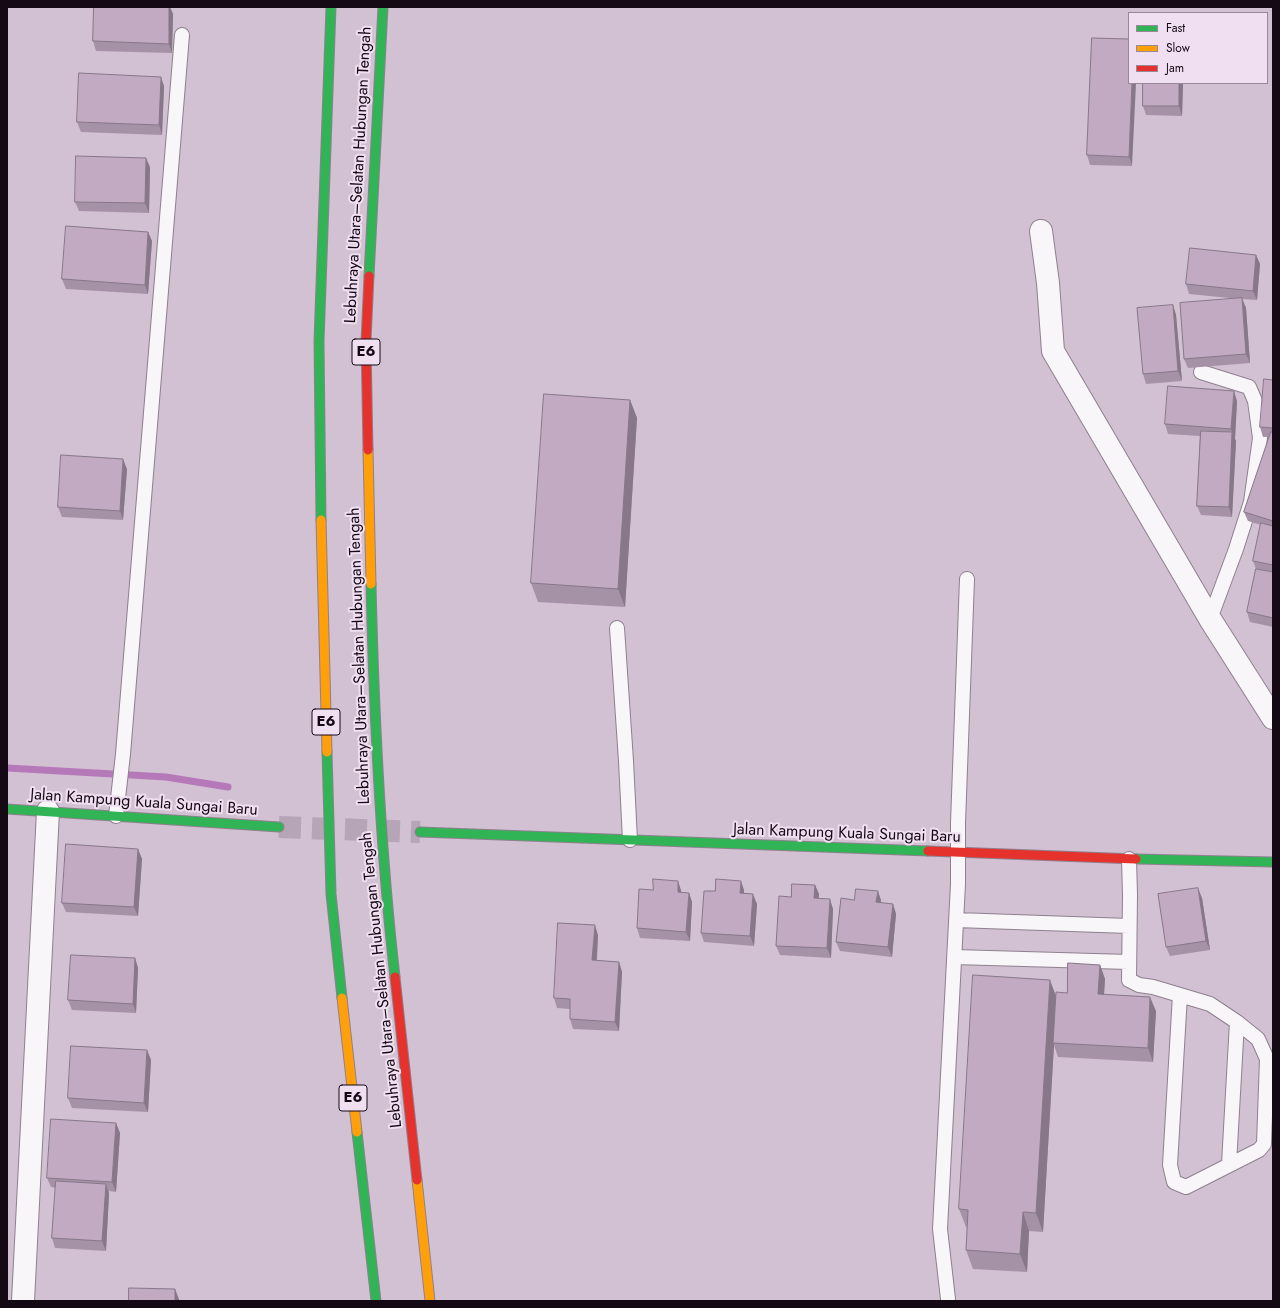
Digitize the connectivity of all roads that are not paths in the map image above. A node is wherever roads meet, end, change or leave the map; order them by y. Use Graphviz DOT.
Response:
graph roads {
  1 [pos="331,7"];
  2 [pos="383,7"];
  3 [pos="182,35"];
  4 [pos="1042,231"];
  5 [pos="1201,372"];
  6 [pos="967,579"];
  7 [pos="1210,619"];
  8 [pos="617,628"];
  9 [pos="1273,718"];
  10 [pos="7,809"];
  11 [pos="48,812"];
  12 [pos="116,816"];
  13 [pos="279,827"];
  14 [pos="420,832"];
  15 [pos="630,840"];
  16 [pos="958,853"];
  17 [pos="1129,859"];
  18 [pos="1273,862"];
  19 [pos="956,920"];
  20 [pos="1130,926"];
  21 [pos="954,957"];
  22 [pos="1129,962"];
  23 [pos="1180,995"];
  24 [pos="1237,1022"];
  25 [pos="1229,1164"];
  26 [pos="948,1299"];
  27 [pos="23,1301"];
  28 [pos="376,1301"];
  29 [pos="430,1301"];
  1 -- 28 [label="main road, Lebuhraya Utara–Selatan Hubungan Tengah / E6"];
  2 -- 29 [label="main road, Lebuhraya Utara–Selatan Hubungan Tengah / E6"];
  3 -- 12 [label="lane"];
  4 -- 7 [label="street"];
  5 -- 7 [label="lane"];
  6 -- 16 [label="lane"];
  7 -- 9 [label="street"];
  8 -- 15 [label="lane"];
  10 -- 11 [label="main road, Jalan Kampung Kuala Sungai Baru"];
  11 -- 12 [label="main road, Jalan Kampung Kuala Sungai Baru"];
  11 -- 27 [label="street"];
  12 -- 13 [label="main road, Jalan Kampung Kuala Sungai Baru"];
  14 -- 15 [label="main road, Jalan Kampung Kuala Sungai Baru"];
  15 -- 16 [label="main road, Jalan Kampung Kuala Sungai Baru"];
  16 -- 17 [label="main road, Jalan Kampung Kuala Sungai Baru"];
  16 -- 19 [label="lane"];
  17 -- 18 [label="main road, Jalan Kampung Kuala Sungai Baru"];
  17 -- 20 [label="lane"];
  19 -- 20 [label="lane"];
  19 -- 21 [label="lane"];
  20 -- 22 [label="lane"];
  21 -- 22 [label="lane"];
  21 -- 26 [label="lane"];
  22 -- 23 [label="lane"];
  23 -- 24 [label="lane"];
  23 -- 25 [label="lane"];
  24 -- 25 [label="lane"];
  24 -- 25 [label="lane"];
}
